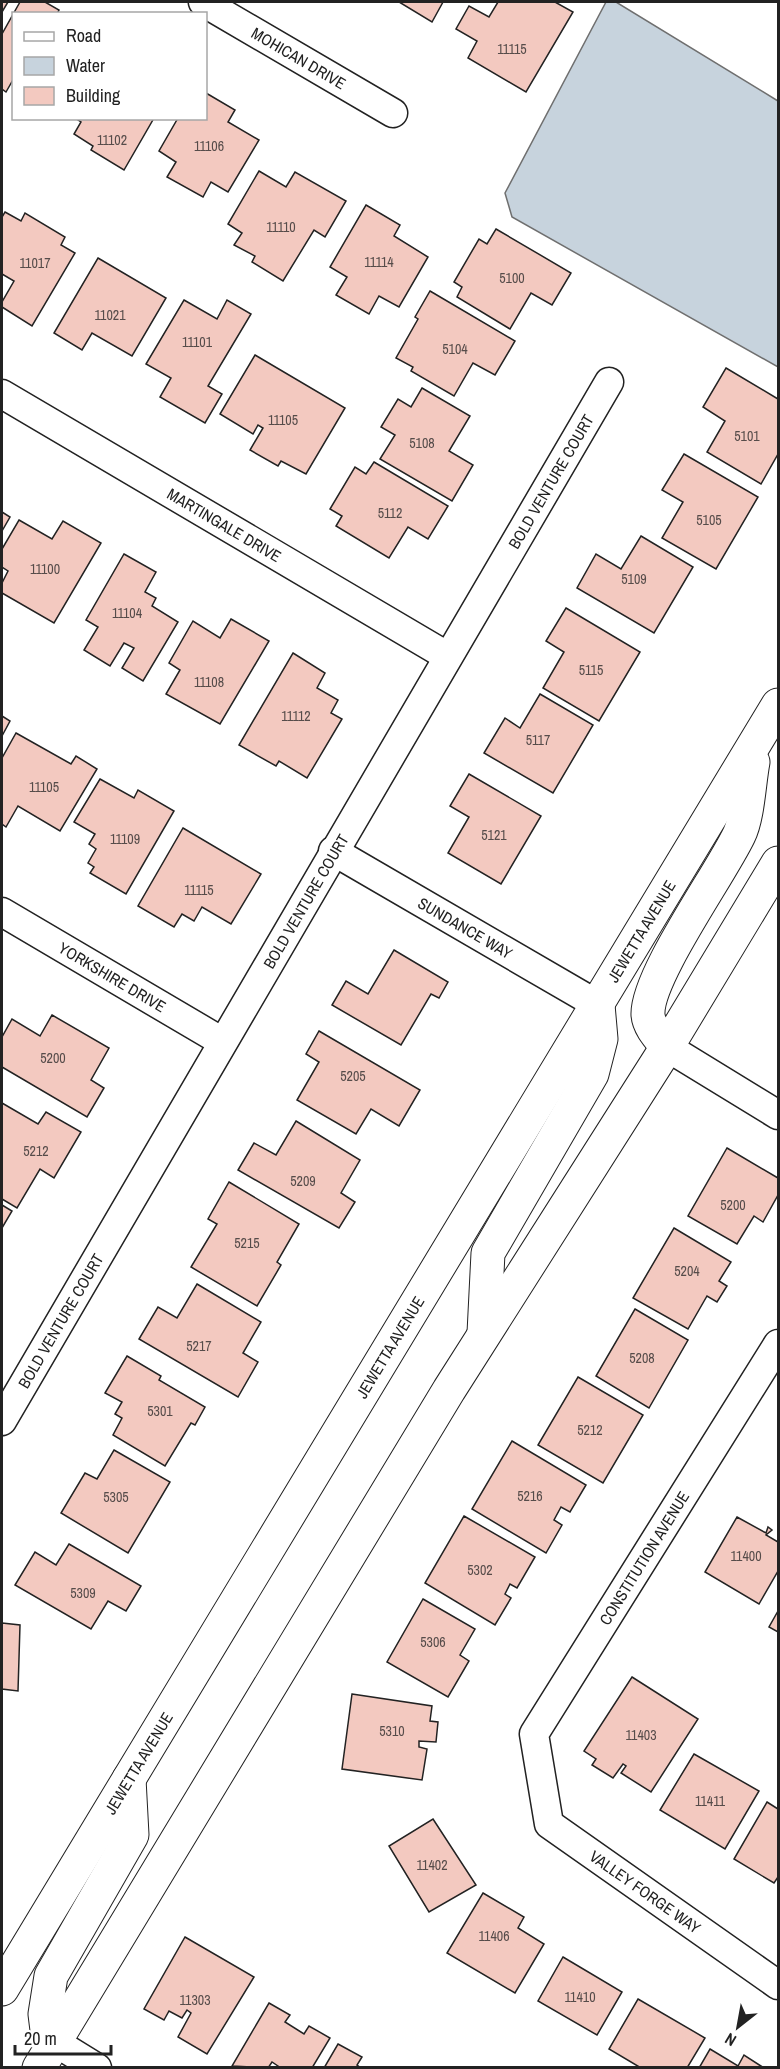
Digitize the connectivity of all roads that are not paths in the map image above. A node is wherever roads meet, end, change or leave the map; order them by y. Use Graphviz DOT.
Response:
graph roads {
  1 [pos="203,2"];
  2 [pos="393,113"];
  3 [pos="609,382"];
  4 [pos="2,394"];
  5 [pos="447,656"];
  6 [pos="778,705"];
  7 [pos="756,743"];
  8 [pos="333,851"];
  9 [pos="778,862"];
  10 [pos="2,912"];
  11 [pos="598,1005"];
  12 [pos="221,1041"];
  13 [pos="667,1047"];
  14 [pos="778,1115"];
  15 [pos="484,1335"];
  16 [pos="778,1344"];
  17 [pos="2,1421"];
  18 [pos="129,1779"];
  19 [pos="542,1779"];
  20 [pos="778,1986"];
  21 [pos="2,1989"];
  22 [pos="47,2054"];
  23 [pos="97,2067"];
  1 -- 2 [label="street, MOHICAN DRIVE"];
  3 -- 5 [label="street, BOLD VENTURE COURT"];
  4 -- 5 [label="street, MARTINGALE DRIVE"];
  5 -- 8 [label="street, BOLD VENTURE COURT"];
  6 -- 7 [label="street, JEWETTA AVENUE"];
  7 -- 11 [label="street, JEWETTA AVENUE"];
  7 -- 13 [label="street"];
  8 -- 11 [label="street, SUNDANCE WAY"];
  8 -- 12 [label="street, BOLD VENTURE COURT"];
  9 -- 13 [label="street"];
  10 -- 12 [label="street, YORKSHIRE DRIVE"];
  11 -- 15 [label="street"];
  11 -- 18 [label="street, JEWETTA AVENUE"];
  12 -- 17 [label="street, BOLD VENTURE COURT"];
  13 -- 14 [label="street"];
  13 -- 15 [label="street"];
  15 -- 22 [label="street"];
  16 -- 19 [label="street, CONSTITUTION AVENUE"];
  18 -- 21 [label="street, JEWETTA AVENUE"];
  18 -- 22 [label="street"];
  19 -- 20 [label="street, VALLEY FORGE WAY"];
  22 -- 23 [label="street"];
}
